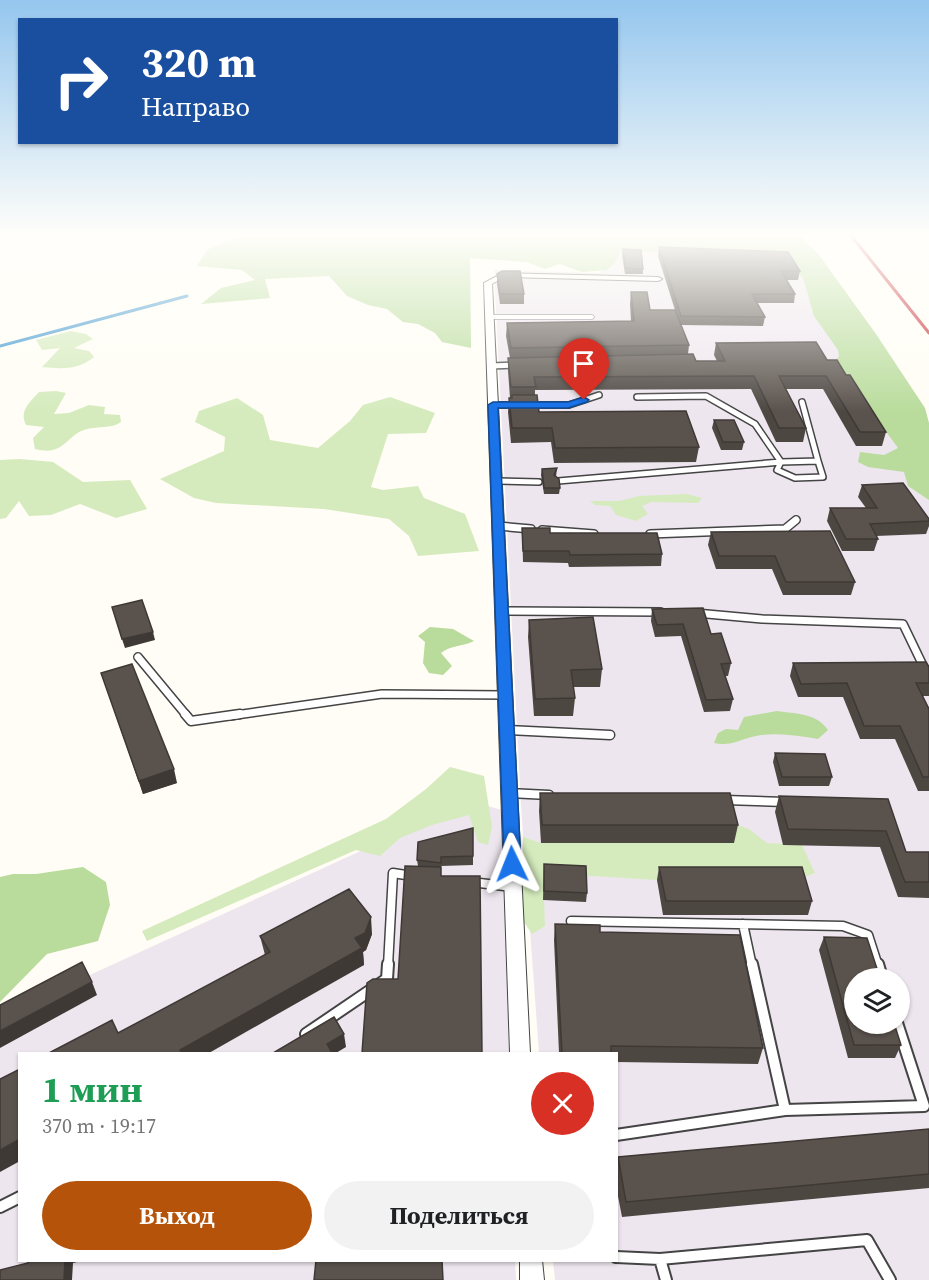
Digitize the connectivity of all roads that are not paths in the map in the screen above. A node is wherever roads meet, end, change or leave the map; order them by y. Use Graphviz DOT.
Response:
graph roads {
  1 [pos="488,293"];
  2 [pos="489,317"];
  3 [pos="592,317"];
  4 [pos="527,365"];
  5 [pos="491,366"];
  6 [pos="599,395"];
  7 [pos="637,397"];
  8 [pos="802,402"];
  9 [pos="493,405"];
  10 [pos="818,461"];
  11 [pos="781,462"];
  12 [pos="558,481"];
  13 [pos="496,482"];
  14 [pos="539,482"];
  15 [pos="796,520"];
  16 [pos="498,526"];
  17 [pos="598,534"];
  18 [pos="645,534"];
  19 [pos="501,611"];
  20 [pos="667,612"];
  21 [pos="691,613"];
  22 [pos="138,657"];
  23 [pos="929,678"];
  24 [pos="505,695"];
  25 [pos="506,730"];
  26 [pos="610,735"];
  27 [pos="509,794"];
  28 [pos="557,795"];
  29 [pos="711,800"];
  30 [pos="795,803"];
  31 [pos="426,877"];
  32 [pos="459,881"];
  33 [pos="513,887"];
  34 [pos="571,921"];
  35 [pos="743,924"];
  36 [pos="879,968"];
  37 [pos="901,1034"];
  38 [pos="298,1040"];
  39 [pos="520,1052"];
  40 [pos="926,1106"];
  41 [pos="785,1110"];
  42 [pos="618,1135"];
  43 [pos="18,1198"];
  44 [pos="0,1207"];
  45 [pos="618,1257"];
  46 [pos="660,1259"];
  47 [pos="531,1262"];
  48 [pos="532,1280"];
  49 [pos="666,1280"];
  50 [pos="891,1280"];
  1 -- 2 [label="street"];
  2 -- 3 [label="lane"];
  2 -- 5 [label="street"];
  4 -- 5 [label="lane"];
  5 -- 9 [label="street"];
  6 -- 9 [label="lane"];
  7 -- 11 [label="lane"];
  8 -- 10 [label="lane"];
  9 -- 13 [label="street"];
  10 -- 11 [label="lane"];
  10 -- 11 [label="lane"];
  11 -- 12 [label="lane"];
  13 -- 14 [label="lane"];
  13 -- 16 [label="street"];
  15 -- 18 [label="lane"];
  16 -- 17 [label="lane"];
  16 -- 19 [label="street"];
  19 -- 20 [label="lane"];
  19 -- 24 [label="street"];
  21 -- 23 [label="lane"];
  22 -- 24 [label="lane"];
  24 -- 25 [label="street"];
  25 -- 26 [label="lane"];
  25 -- 27 [label="street"];
  27 -- 28 [label="lane"];
  27 -- 33 [label="street"];
  29 -- 30 [label="lane"];
  31 -- 38 [label="lane"];
  32 -- 33 [label="lane"];
  33 -- 39 [label="street"];
  34 -- 35 [label="lane"];
  35 -- 36 [label="lane"];
  35 -- 41 [label="lane"];
  37 -- 40 [label="lane"];
  40 -- 41 [label="lane"];
  41 -- 42 [label="lane"];
  43 -- 44 [label="lane"];
  45 -- 46 [label="lane"];
  46 -- 49 [label="lane"];
  46 -- 50 [label="lane"];
  47 -- 48 [label="street"];
}
